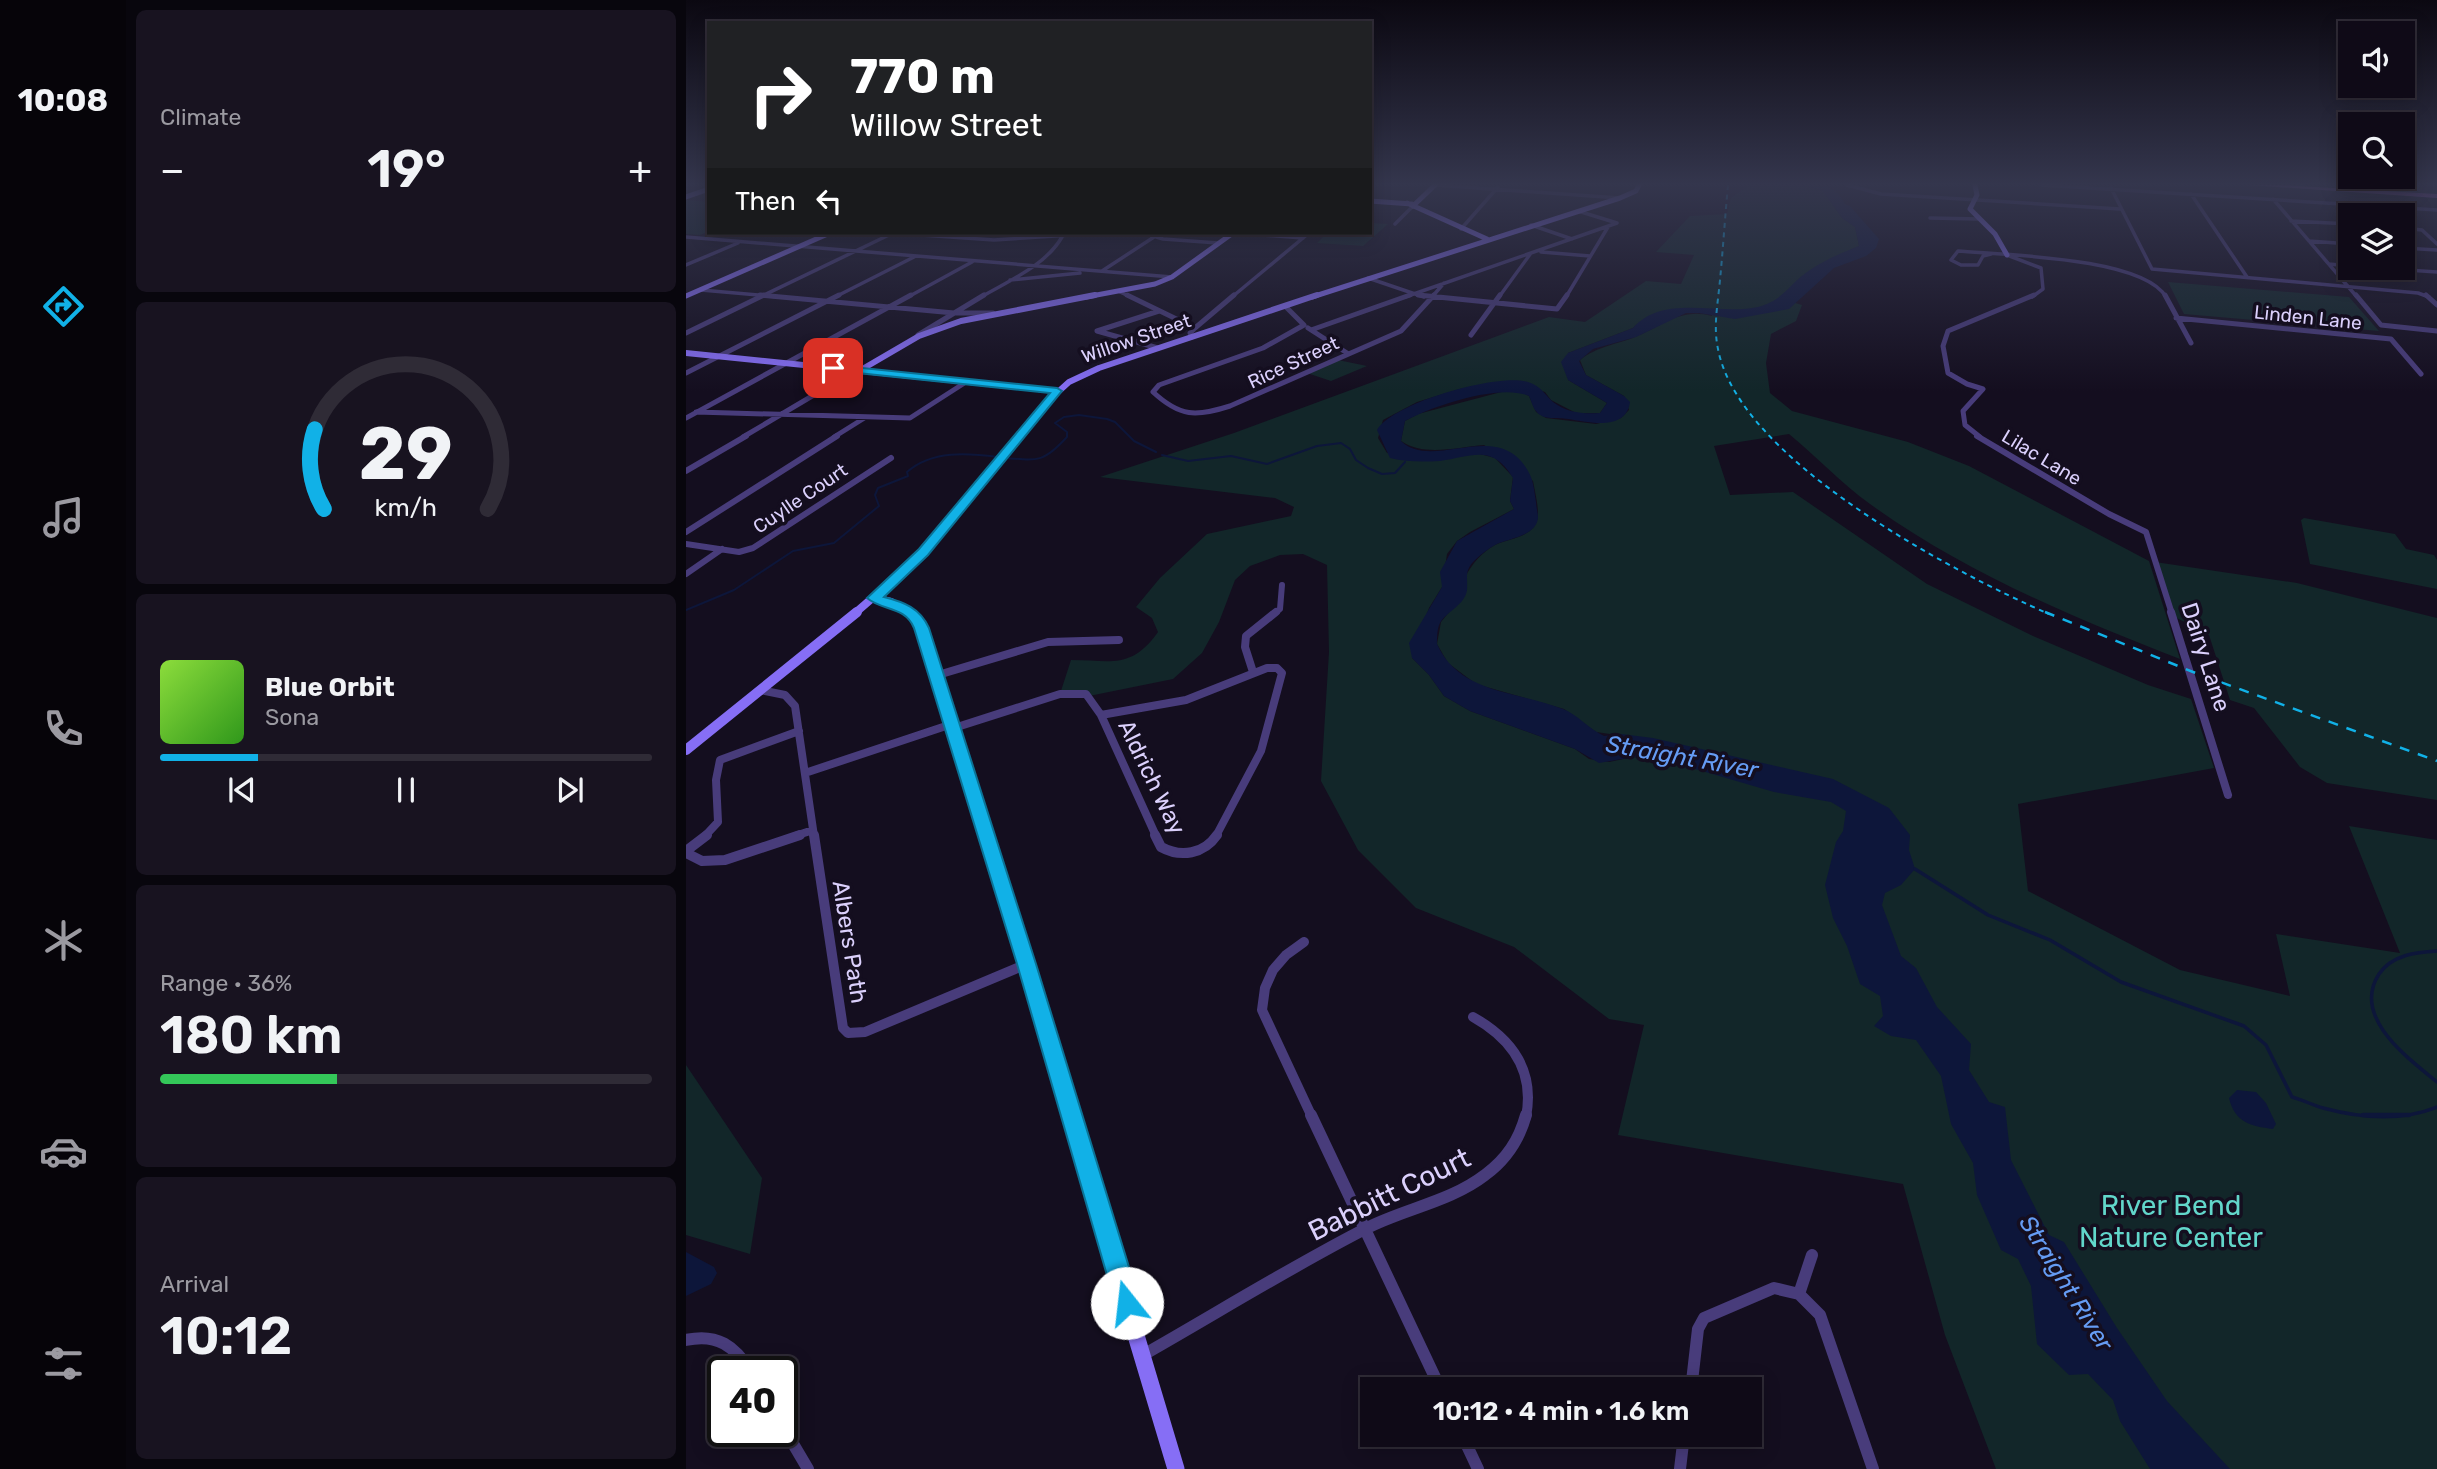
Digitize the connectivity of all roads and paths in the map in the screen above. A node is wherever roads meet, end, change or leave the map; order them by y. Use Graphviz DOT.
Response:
graph roads {
  1 [pos="1533,253"];
  2 [pos="714,254"];
  3 [pos="782,254"];
  4 [pos="853,254"];
  5 [pos="887,254"];
  6 [pos="1051,254"];
  7 [pos="1129,254"];
  8 [pos="1204,254"];
  9 [pos="1284,254"];
  10 [pos="1445,254"];
  11 [pos="1531,254"];
  12 [pos="1544,254"];
  13 [pos="1956,254"];
  14 [pos="1986,254"];
  15 [pos="1991,254"];
  16 [pos="2144,254"];
  17 [pos="2231,254"];
  18 [pos="2320,254"];
  19 [pos="2007,255"];
  20 [pos="915,256"];
  21 [pos="1590,256"];
  22 [pos="974,261"];
  23 [pos="2329,264"];
  24 [pos="686,265"];
  25 [pos="2338,265"];
  26 [pos="1034,266"];
  27 [pos="1093,270"];
  28 [pos="1102,271"];
  29 [pos="2415,271"];
  30 [pos="2437,272"];
  31 [pos="1172,277"];
  32 [pos="2247,277"];
  33 [pos="1368,278"];
  34 [pos="1010,280"];
  35 [pos="1444,283"];
  36 [pos="2346,285"];
  37 [pos="701,290"];
  38 [pos="1120,292"];
  39 [pos="1411,294"];
  40 [pos="686,296"];
  41 [pos="764,296"];
  42 [pos="1431,299"];
  43 [pos="826,302"];
  44 [pos="1494,304"];
  45 [pos="2437,305"];
  46 [pos="1284,306"];
  47 [pos="889,307"];
  48 [pos="1159,311"];
  49 [pos="954,313"];
  50 [pos="993,313"];
  51 [pos="2176,318"];
  52 [pos="1304,326"];
  53 [pos="1195,328"];
  54 [pos="1311,330"];
  55 [pos="2437,331"];
  56 [pos="686,333"];
  57 [pos="1471,335"];
  58 [pos="1192,337"];
  59 [pos="907,342"];
  60 [pos="2191,342"];
  61 [pos="1158,348"];
  62 [pos="686,353"];
  63 [pos="1347,353"];
  64 [pos="718,356"];
  65 [pos="786,363"];
  66 [pos="858,371"];
  67 [pos="686,373"];
  68 [pos="2421,374"];
  69 [pos="966,382"];
  70 [pos="1057,391"];
  71 [pos="686,412"];
  72 [pos="696,412"];
  73 [pos="781,415"];
  74 [pos="866,417"];
  75 [pos="686,418"];
  76 [pos="891,457"];
  77 [pos="686,471"];
  78 [pos="686,532"];
  79 [pos="2146,532"];
  80 [pos="686,544"];
  81 [pos="722,550"];
  82 [pos="686,573"];
  83 [pos="1282,585"];
  84 [pos="874,598"];
  85 [pos="1119,640"];
  86 [pos="1253,672"];
  87 [pos="938,675"];
  88 [pos="760,690"];
  89 [pos="1101,715"];
  90 [pos="953,726"];
  91 [pos="799,731"];
  92 [pos="686,750"];
  93 [pos="805,774"];
  94 [pos="2228,795"];
  95 [pos="813,830"];
  96 [pos="686,852"];
  97 [pos="1304,942"];
  98 [pos="1027,964"];
  99 [pos="1473,1017"];
  100 [pos="1364,1229"];
  101 [pos="1812,1255"];
  102 [pos="1799,1294"];
  103 [pos="686,1340"];
  104 [pos="1143,1355"];
  105 [pos="739,1356"];
  106 [pos="1435,1377"];
  107 [pos="1692,1377"];
  108 [pos="795,1447"];
  109 [pos="1468,1447"];
  110 [pos="1682,1447"];
  111 [pos="808,1469"];
  112 [pos="1176,1469"];
  113 [pos="1478,1469"];
  114 [pos="1679,1469"];
  115 [pos="1873,1469"];
  1 -- 44 [label="street"];
  2 -- 24 [label="street"];
  3 -- 37 [label="street"];
  4 -- 41 [label="street"];
  5 -- 20 [label="street"];
  6 -- 26 [label="street"];
  7 -- 28 [label="street"];
  8 -- 31 [label="street"];
  9 -- 53 [label="street"];
  10 -- 33 [label="street, Willow Street"];
  11 -- 35 [label="street"];
  12 -- 21 [label="street"];
  13 -- 15 [label="street"];
  14 -- 15 [label="street"];
  15 -- 19 [label="street"];
  16 -- 32 [label="street"];
  17 -- 32 [label="street"];
  18 -- 23 [label="street"];
  19 -- 51 [label="street"];
  19 -- 79 [label="street, Lilac Lane"];
  20 -- 22 [label="street"];
  20 -- 43 [label="street"];
  21 -- 44 [label="street"];
  22 -- 26 [label="street"];
  22 -- 47 [label="street"];
  23 -- 25 [label="street"];
  23 -- 36 [label="street"];
  26 -- 27 [label="street"];
  26 -- 34 [label="street"];
  27 -- 28 [label="street"];
  27 -- 34 [label="street"];
  28 -- 31 [label="street"];
  29 -- 30 [label="street"];
  31 -- 38 [label="street"];
  32 -- 36 [label="street"];
  33 -- 39 [label="street"];
  33 -- 46 [label="street, Willow Street"];
  34 -- 49 [label="street"];
  35 -- 39 [label="street"];
  35 -- 42 [label="street, Rice Street"];
  36 -- 45 [label="street"];
  36 -- 55 [label="street"];
  37 -- 40 [label="street"];
  37 -- 41 [label="street"];
  38 -- 48 [label="street"];
  38 -- 50 [label="street"];
  39 -- 42 [label="street"];
  39 -- 54 [label="street"];
  41 -- 43 [label="street"];
  41 -- 56 [label="street"];
  42 -- 44 [label="street"];
  42 -- 63 [label="street, Rice Street"];
  43 -- 47 [label="street"];
  43 -- 64 [label="street"];
  44 -- 57 [label="street"];
  46 -- 52 [label="street"];
  46 -- 58 [label="street, Willow Street"];
  47 -- 49 [label="street"];
  47 -- 65 [label="street"];
  48 -- 53 [label="street"];
  48 -- 61 [label="street"];
  49 -- 50 [label="street"];
  49 -- 59 [label="street"];
  50 -- 59 [label="street"];
  51 -- 60 [label="street"];
  51 -- 68 [label="street, Linden Lane"];
  52 -- 54 [label="street"];
  52 -- 63 [label="street, Rice Street"];
  53 -- 58 [label="street"];
  54 -- 63 [label="street"];
  58 -- 61 [label="street, Willow Street"];
  59 -- 66 [label="street"];
  61 -- 70 [label="street, Willow Street"];
  62 -- 64 [label="street"];
  64 -- 65 [label="street"];
  64 -- 67 [label="street"];
  65 -- 66 [label="street"];
  65 -- 72 [label="street"];
  66 -- 69 [label="street"];
  66 -- 73 [label="street"];
  69 -- 70 [label="street"];
  69 -- 74 [label="street"];
  70 -- 84 [label="street, Willow Street"];
  71 -- 72 [label="street"];
  72 -- 73 [label="street"];
  72 -- 75 [label="street"];
  73 -- 74 [label="street"];
  73 -- 77 [label="street"];
  74 -- 78 [label="street"];
  76 -- 81 [label="street, Cuylle Court"];
  79 -- 94 [label="street, Dairy Lane"];
  80 -- 81 [label="street"];
  81 -- 82 [label="street"];
  83 -- 86 [label="street"];
  84 -- 87 [label="street"];
  84 -- 88 [label="street, Willow Street"];
  85 -- 87 [label="street"];
  86 -- 89 [label="street, Aldrich Way"];
  86 -- 89 [label="street, Aldrich Way"];
  87 -- 90 [label="street"];
  88 -- 91 [label="street, Albers Path"];
  88 -- 92 [label="street, Willow Street"];
  89 -- 90 [label="street, Aldrich Way"];
  90 -- 93 [label="street, Aldrich Way"];
  90 -- 98 [label="street"];
  91 -- 93 [label="street, Albers Path"];
  91 -- 96 [label="street"];
  93 -- 95 [label="street, Albers Path"];
  95 -- 96 [label="street"];
  95 -- 98 [label="street, Albers Path"];
  97 -- 100 [label="street"];
  98 -- 104 [label="street"];
  99 -- 100 [label="street, Babbitt Court"];
  100 -- 104 [label="street, Babbitt Court"];
  100 -- 106 [label="street"];
  101 -- 102 [label="street"];
  102 -- 107 [label="street"];
  102 -- 115 [label="street"];
  103 -- 105 [label="street"];
  104 -- 112 [label="street"];
  108 -- 111 [label="street"];
  109 -- 113 [label="street"];
  110 -- 114 [label="street"];
}
